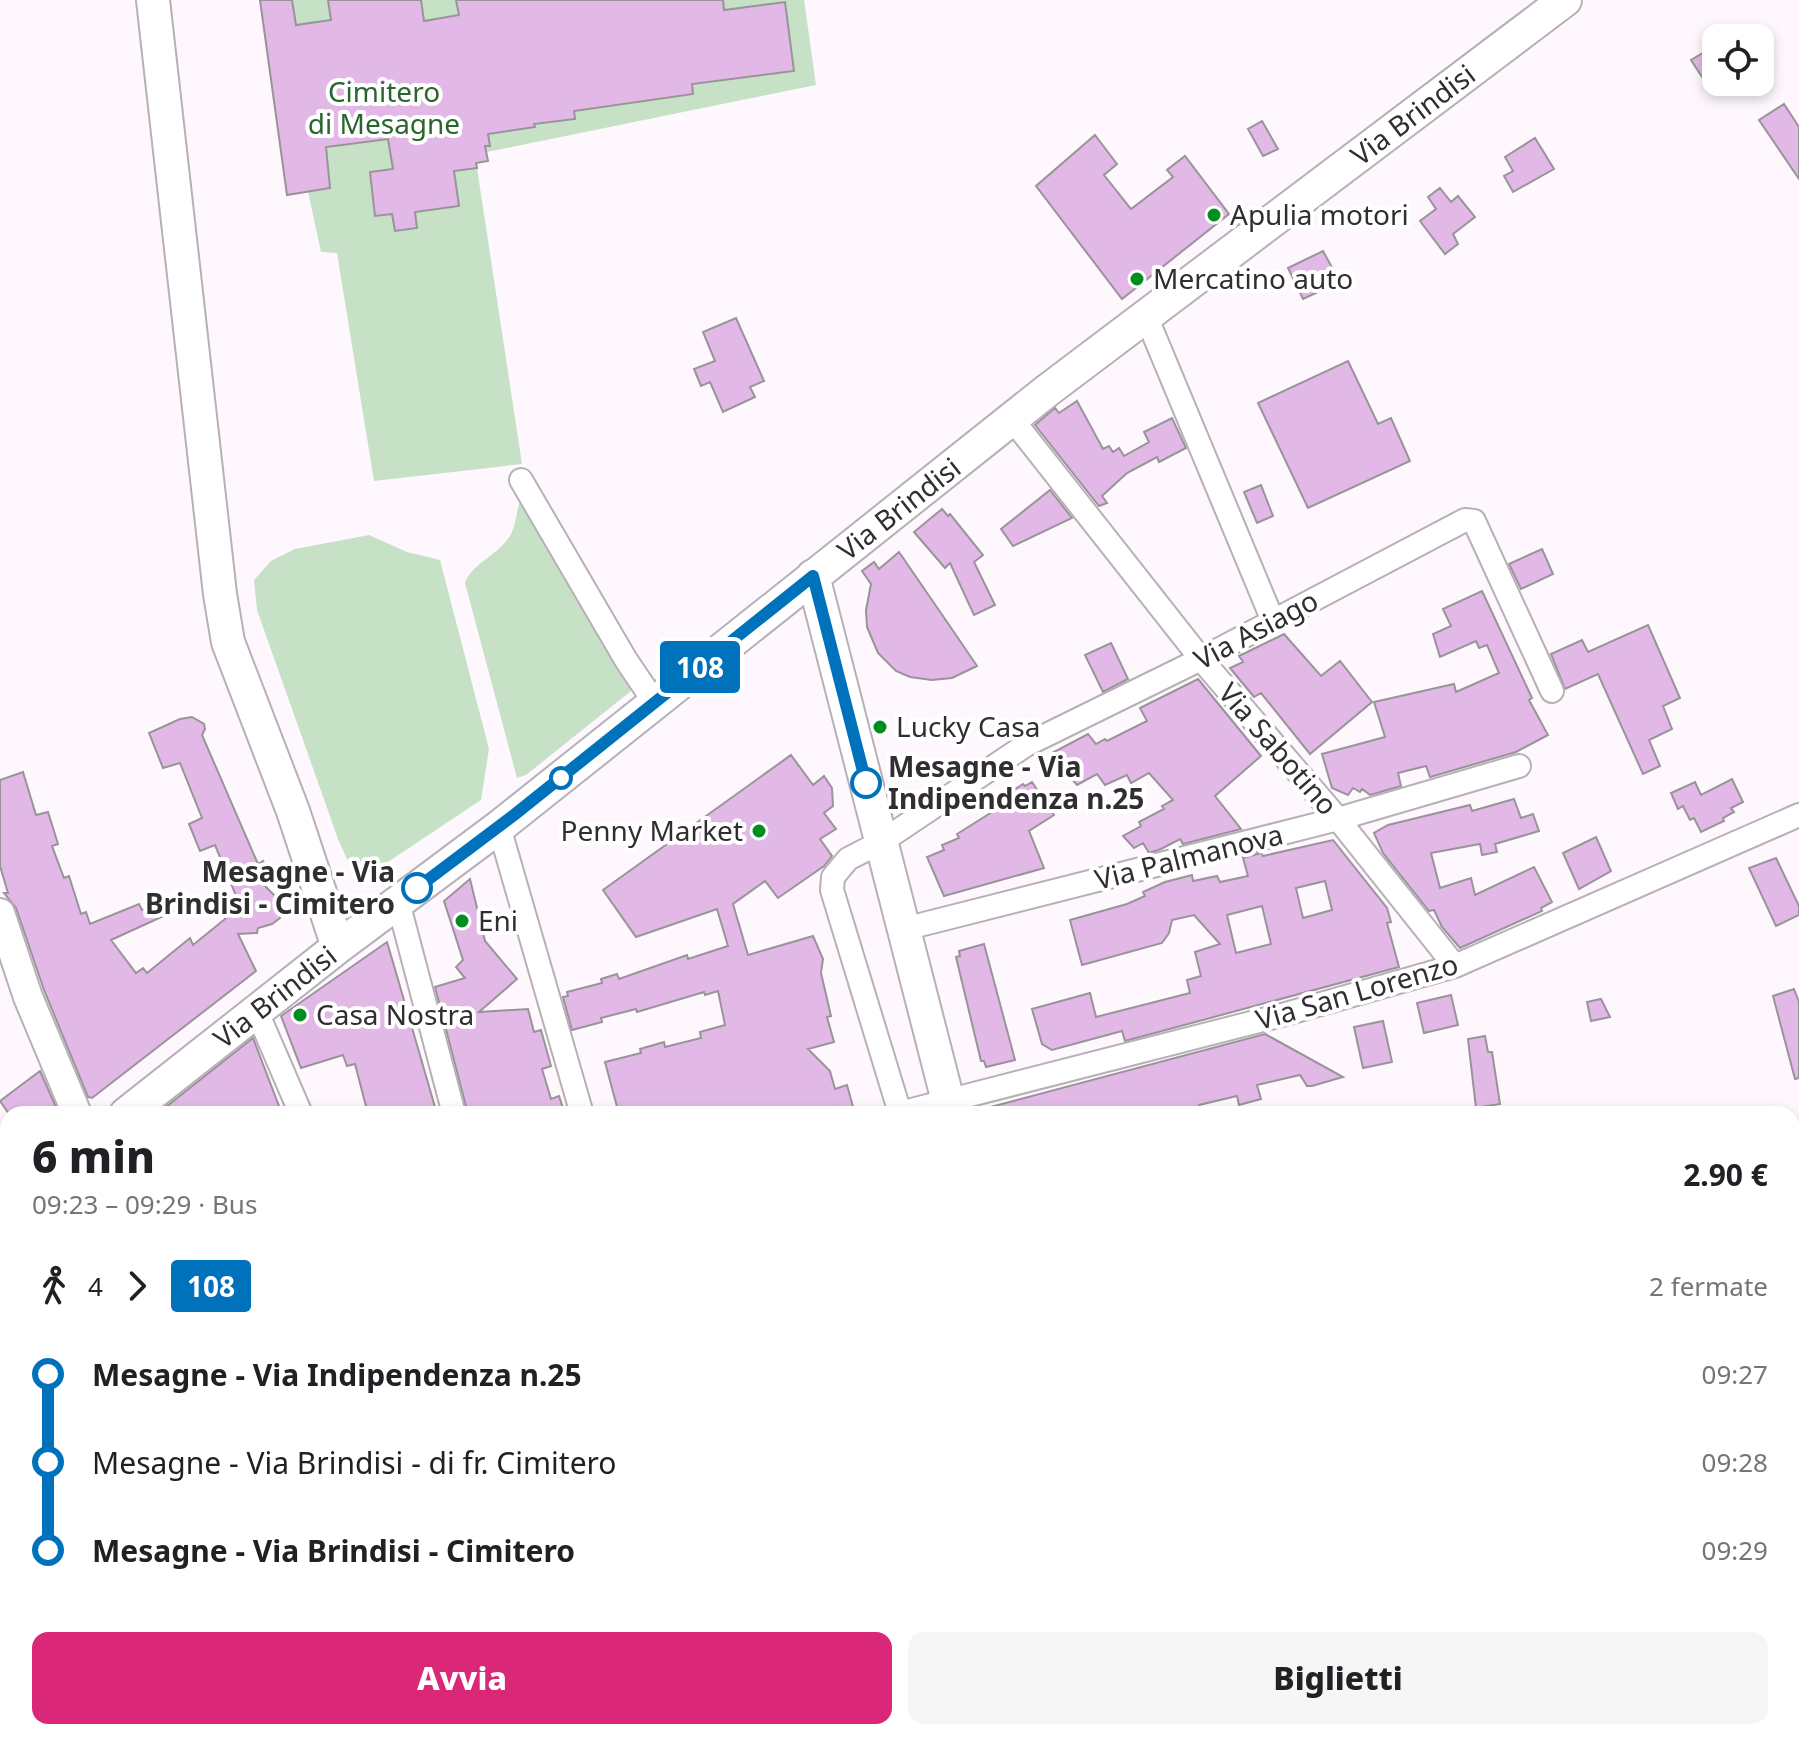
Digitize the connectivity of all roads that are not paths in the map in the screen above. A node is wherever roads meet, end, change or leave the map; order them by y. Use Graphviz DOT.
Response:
graph roads {
  1 [pos="153,0"];
  2 [pos="1565,0"];
  3 [pos="1146,316"];
  4 [pos="1012,419"];
  5 [pos="521,480"];
  6 [pos="813,576"];
  7 [pos="1273,621"];
  8 [pos="1201,659"];
  9 [pos="1552,691"];
  10 [pos="655,703"];
  11 [pos="1519,766"];
  12 [pos="1799,815"];
  13 [pos="1338,819"];
  14 [pos="499,827"];
  15 [pos="881,842"];
  16 [pos="398,902"];
  17 [pos="0,913"];
  18 [pos="904,929"];
  19 [pos="338,947"];
  20 [pos="1455,966"];
  21 [pos="257,1012"];
  22 [pos="74,1106"];
  23 [pos="136,1106"];
  24 [pos="298,1106"];
  25 [pos="452,1106"];
  26 [pos="580,1106"];
  27 [pos="896,1106"];
  28 [pos="951,1106"];
  29 [pos="966,1106"];
  1 -- 19 [label="main road"];
  2 -- 3 [label="main road, Via Brindisi"];
  3 -- 4 [label="main road, Via Brindisi"];
  3 -- 7 [label="street"];
  4 -- 6 [label="main road, Via Brindisi"];
  4 -- 8 [label="street, Via Sabotino"];
  5 -- 10 [label="street"];
  6 -- 10 [label="main road, Via Brindisi"];
  6 -- 15 [label="main road"];
  7 -- 8 [label="street, Via Asiago"];
  7 -- 9 [label="street, Via Asiago"];
  8 -- 13 [label="street, Via Sabotino"];
  8 -- 15 [label="street, Via Asiago"];
  10 -- 14 [label="main road, Via Brindisi"];
  11 -- 13 [label="street, Via Palmanova"];
  12 -- 20 [label="street, Via San Lorenzo"];
  13 -- 18 [label="street, Via Palmanova"];
  13 -- 20 [label="street, Via Sabotino"];
  14 -- 16 [label="main road, Via Brindisi"];
  14 -- 26 [label="street"];
  15 -- 18 [label="main road"];
  15 -- 27 [label="street, Via Asiago"];
  16 -- 19 [label="main road, Via Brindisi"];
  16 -- 25 [label="street"];
  17 -- 22 [label="street"];
  18 -- 28 [label="main road"];
  19 -- 21 [label="main road, Via Brindisi"];
  20 -- 29 [label="street, Via San Lorenzo"];
  21 -- 23 [label="main road, Via Brindisi"];
  21 -- 24 [label="street"];
}
